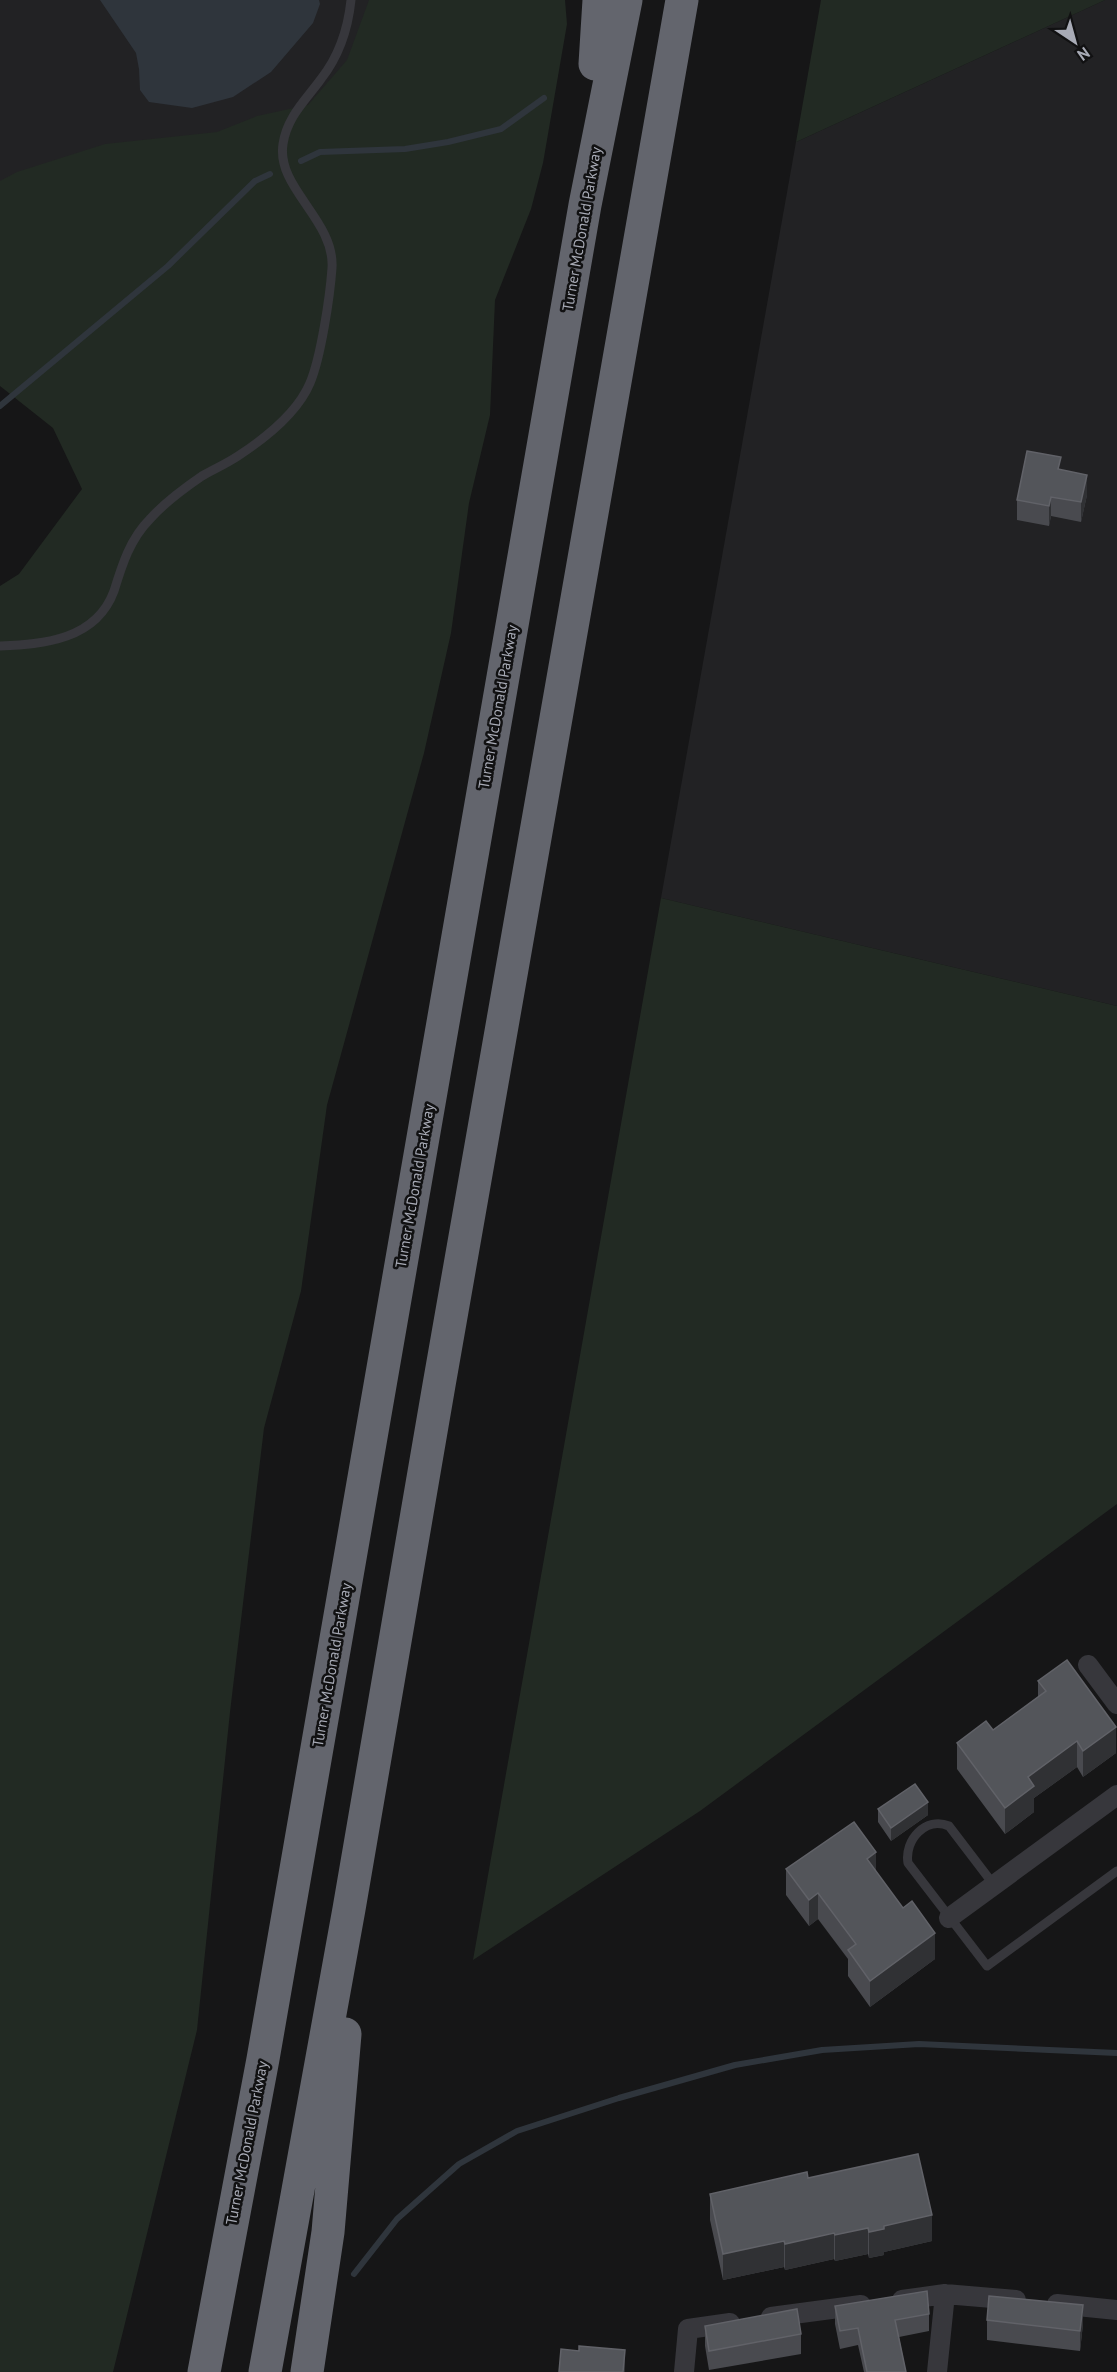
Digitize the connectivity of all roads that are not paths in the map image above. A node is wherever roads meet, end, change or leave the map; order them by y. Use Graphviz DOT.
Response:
graph roads {
  1 [pos="351,0"];
  2 [pos="599,0"];
  3 [pos="626,0"];
  4 [pos="682,0"];
  5 [pos="585,205"];
  6 [pos="0,645"];
  7 [pos="1088,1665"];
  8 [pos="1117,1704"];
  9 [pos="1115,1799"];
  10 [pos="1117,1871"];
  11 [pos="994,1885"];
  12 [pos="349,1910"];
  13 [pos="949,1918"];
  14 [pos="945,2294"];
  15 [pos="1117,2310"];
  16 [pos="204,2372"];
  17 [pos="266,2372"];
  18 [pos="307,2372"];
  19 [pos="684,2372"];
  20 [pos="937,2372"];
  1 -- 6 [label="lane"];
  2 -- 5 [label="highway"];
  3 -- 5 [label="highway, Turner McDonald Parkway"];
  4 -- 12 [label="highway"];
  5 -- 16 [label="highway, Turner McDonald Parkway"];
  7 -- 8 [label="street"];
  9 -- 11 [label="street"];
  10 -- 13 [label="lane"];
  11 -- 13 [label="street"];
  11 -- 13 [label="lane"];
  12 -- 17 [label="highway"];
  12 -- 18 [label="highway"];
  14 -- 15 [label="street"];
  14 -- 19 [label="street"];
  14 -- 20 [label="street"];
}
